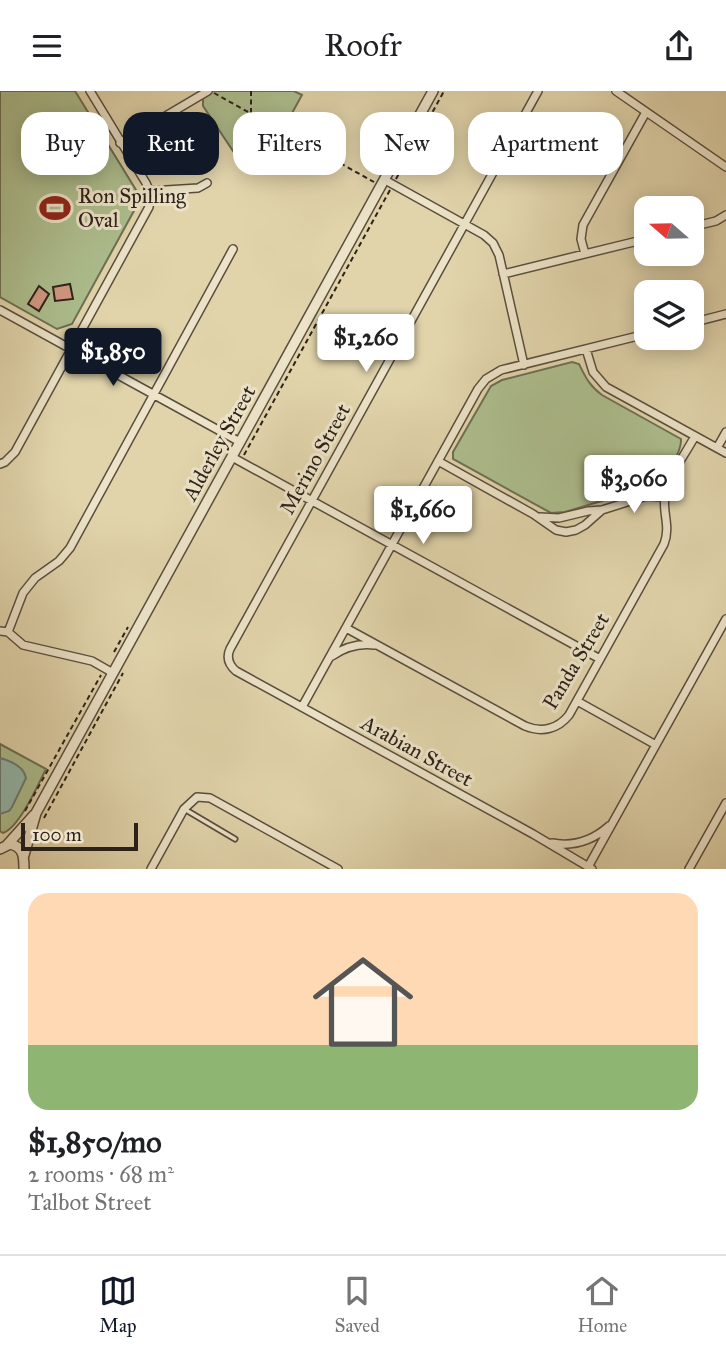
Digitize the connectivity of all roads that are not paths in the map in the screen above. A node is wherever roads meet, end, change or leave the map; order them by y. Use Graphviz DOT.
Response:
graph roads {
  1 [pos="90,91"];
  2 [pos="209,91"];
  3 [pos="433,91"];
  4 [pos="538,91"];
  5 [pos="616,91"];
  6 [pos="646,112"];
  7 [pos="120,143"];
  8 [pos="726,167"];
  9 [pos="207,183"];
  10 [pos="386,183"];
  11 [pos="150,191"];
  12 [pos="726,215"];
  13 [pos="465,224"];
  14 [pos="704,224"];
  15 [pos="634,242"];
  16 [pos="233,249"];
  17 [pos="585,254"];
  18 [pos="503,274"];
  19 [pos="0,310"];
  20 [pos="726,314"];
  21 [pos="704,320"];
  22 [pos="634,337"];
  23 [pos="71,349"];
  24 [pos="586,349"];
  25 [pos="524,365"];
  26 [pos="154,395"];
  27 [pos="726,432"];
  28 [pos="695,436"];
  29 [pos="240,442"];
  30 [pos="717,448"];
  31 [pos="726,453"];
  32 [pos="237,459"];
  33 [pos="438,461"];
  34 [pos="0,464"];
  35 [pos="665,497"];
  36 [pos="312,501"];
  37 [pos="602,510"];
  38 [pos="533,514"];
  39 [pos="392,544"];
  40 [pos="726,619"];
  41 [pos="346,628"];
  42 [pos="4,632"];
  43 [pos="381,647"];
  44 [pos="600,659"];
  45 [pos="327,661"];
  46 [pos="229,662"];
  47 [pos="109,671"];
  48 [pos="577,701"];
  49 [pos="302,707"];
  50 [pos="656,745"];
  51 [pos="726,803"];
  52 [pos="184,809"];
  53 [pos="36,813"];
  54 [pos="615,818"];
  55 [pos="235,839"];
  56 [pos="545,841"];
  57 [pos="3,846"];
  58 [pos="24,855"];
  59 [pos="590,868"];
  60 [pos="24,869"];
  61 [pos="151,869"];
  62 [pos="338,869"];
  63 [pos="689,869"];
  1 -- 7 [label="street"];
  2 -- 7 [label="street"];
  3 -- 10 [label="street, Alderley Street"];
  4 -- 13 [label="street, Merino Street"];
  5 -- 6 [label="street"];
  6 -- 8 [label="street"];
  6 -- 17 [label="street"];
  7 -- 11 [label="street"];
  9 -- 11 [label="street"];
  10 -- 13 [label="street"];
  10 -- 29 [label="street, Alderley Street"];
  11 -- 23 [label="street"];
  12 -- 14 [label="street"];
  13 -- 18 [label="street"];
  13 -- 36 [label="street, Merino Street"];
  15 -- 17 [label="street"];
  16 -- 26 [label="street"];
  17 -- 18 [label="street"];
  18 -- 25 [label="street"];
  19 -- 23 [label="street"];
  20 -- 21 [label="street"];
  22 -- 24 [label="street"];
  23 -- 26 [label="street"];
  23 -- 34 [label="street"];
  24 -- 25 [label="street"];
  24 -- 28 [label="street"];
  25 -- 33 [label="street"];
  26 -- 29 [label="street"];
  26 -- 42 [label="street"];
  27 -- 30 [label="street"];
  28 -- 30 [label="street"];
  28 -- 35 [label="street, Panda Street"];
  29 -- 32 [label="street, Alderley Street"];
  30 -- 31 [label="street"];
  32 -- 36 [label="street"];
  32 -- 47 [label="street, Alderley Street"];
  33 -- 38 [label="street"];
  33 -- 39 [label="street"];
  35 -- 37 [label="street"];
  35 -- 44 [label="street, Panda Street"];
  36 -- 39 [label="street"];
  36 -- 46 [label="street, Merino Street"];
  37 -- 38 [label="street"];
  37 -- 38 [label="street"];
  39 -- 41 [label="street"];
  39 -- 44 [label="street"];
  40 -- 50 [label="street"];
  41 -- 43 [label="street, Panda Street"];
  41 -- 45 [label="street"];
  42 -- 47 [label="street"];
  43 -- 45 [label="street"];
  43 -- 48 [label="street, Panda Street"];
  44 -- 48 [label="street, Panda Street"];
  45 -- 49 [label="street"];
  46 -- 49 [label="street, Arabian Street"];
  47 -- 53 [label="street, Alderley Street"];
  48 -- 50 [label="street"];
  49 -- 56 [label="street, Arabian Street"];
  50 -- 54 [label="street"];
  51 -- 63 [label="street"];
  52 -- 55 [label="lane"];
  52 -- 61 [label="street"];
  52 -- 62 [label="street"];
  53 -- 57 [label="street, Alderley Street"];
  53 -- 58 [label="street, Alderley Street"];
  54 -- 56 [label="street"];
  54 -- 59 [label="street"];
  56 -- 59 [label="street, Arabian Street"];
  57 -- 58 [label="street"];
  58 -- 60 [label="street, Alderley Street"];
}
